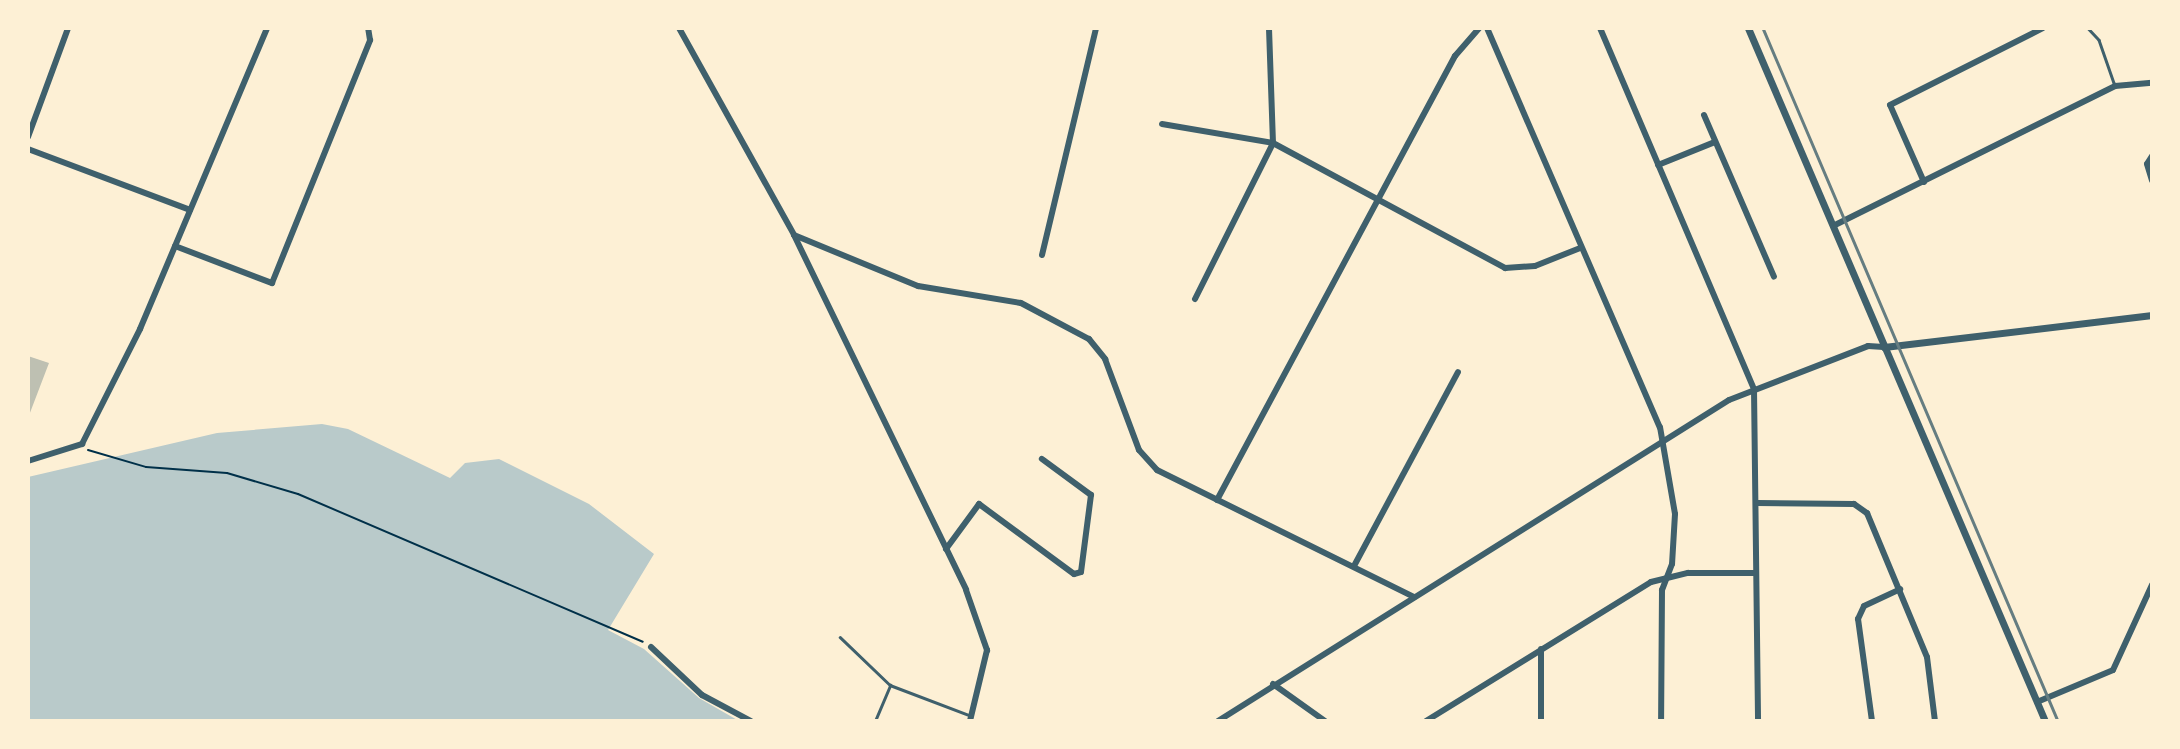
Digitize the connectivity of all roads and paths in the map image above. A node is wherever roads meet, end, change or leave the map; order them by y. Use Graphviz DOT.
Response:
graph roads {
  1 [pos="68,28"];
  2 [pos="267,28"];
  3 [pos="368,28"];
  4 [pos="680,28"];
  5 [pos="1096,28"];
  6 [pos="1269,28"];
  7 [pos="1479,28"];
  8 [pos="1487,28"];
  9 [pos="1600,28"];
  10 [pos="1748,28"];
  11 [pos="2043,28"];
  12 [pos="2088,28"];
  13 [pos="2152,83"];
  14 [pos="2115,86"];
  15 [pos="1704,115"];
  16 [pos="1162,124"];
  17 [pos="28,137"];
  18 [pos="1715,142"];
  19 [pos="1273,143"];
  20 [pos="28,149"];
  21 [pos="2152,156"];
  22 [pos="1658,165"];
  23 [pos="2152,180"];
  24 [pos="1924,182"];
  25 [pos="1378,201"];
  26 [pos="190,210"];
  27 [pos="1833,226"];
  28 [pos="794,235"];
  29 [pos="176,246"];
  30 [pos="1580,248"];
  31 [pos="1042,256"];
  32 [pos="1774,276"];
  33 [pos="1195,299"];
  34 [pos="2152,315"];
  35 [pos="1884,347"];
  36 [pos="1458,372"];
  37 [pos="1754,389"];
  38 [pos="1663,440"];
  39 [pos="82,444"];
  40 [pos="1042,459"];
  41 [pos="28,461"];
  42 [pos="1217,499"];
  43 [pos="1757,503"];
  44 [pos="946,549"];
  45 [pos="1354,566"];
  46 [pos="1756,573"];
  47 [pos="1665,576"];
  48 [pos="2152,585"];
  49 [pos="1899,589"];
  50 [pos="1413,597"];
  51 [pos="841,637"];
  52 [pos="651,647"];
  53 [pos="1541,649"];
  54 [pos="1273,684"];
  55 [pos="890,685"];
  56 [pos="2037,702"];
  57 [pos="971,718"];
  58 [pos="751,721"];
  59 [pos="875,721"];
  60 [pos="1218,721"];
  61 [pos="1325,721"];
  62 [pos="1426,721"];
  63 [pos="1541,721"];
  64 [pos="1661,721"];
  65 [pos="1758,721"];
  66 [pos="1872,721"];
  67 [pos="1935,721"];
  68 [pos="2045,721"];
  1 -- 17 [label="street"];
  2 -- 26 [label="street"];
  3 -- 29 [label="street"];
  4 -- 28 [label="street"];
  5 -- 31 [label="street"];
  6 -- 19 [label="street"];
  7 -- 25 [label="street"];
  8 -- 30 [label="street"];
  9 -- 22 [label="street"];
  10 -- 27 [label="street"];
  11 -- 24 [label="street"];
  12 -- 14 [label="lane"];
  13 -- 14 [label="street"];
  14 -- 24 [label="street"];
  15 -- 18 [label="street"];
  16 -- 19 [label="street"];
  18 -- 22 [label="street"];
  18 -- 32 [label="street"];
  19 -- 25 [label="street"];
  19 -- 33 [label="street"];
  20 -- 26 [label="street"];
  21 -- 23 [label="street"];
  22 -- 37 [label="street"];
  24 -- 27 [label="street"];
  25 -- 30 [label="street"];
  25 -- 42 [label="street"];
  26 -- 29 [label="street"];
  27 -- 35 [label="street"];
  28 -- 42 [label="street"];
  28 -- 44 [label="street"];
  29 -- 39 [label="street"];
  30 -- 38 [label="street"];
  34 -- 35 [label="street"];
  35 -- 37 [label="street"];
  35 -- 56 [label="street"];
  36 -- 45 [label="street"];
  37 -- 38 [label="street"];
  37 -- 43 [label="street"];
  38 -- 47 [label="street"];
  38 -- 50 [label="street"];
  39 -- 41 [label="street"];
  39 -- 52 [label="path"];
  40 -- 44 [label="street"];
  42 -- 45 [label="street"];
  43 -- 46 [label="street"];
  43 -- 49 [label="street"];
  44 -- 57 [label="street"];
  45 -- 50 [label="street"];
  46 -- 47 [label="street"];
  46 -- 65 [label="street"];
  47 -- 53 [label="street"];
  47 -- 64 [label="street"];
  48 -- 56 [label="street"];
  49 -- 66 [label="street"];
  49 -- 67 [label="street"];
  50 -- 54 [label="street"];
  51 -- 55 [label="lane"];
  52 -- 58 [label="street"];
  53 -- 62 [label="street"];
  53 -- 63 [label="street"];
  54 -- 60 [label="street"];
  54 -- 61 [label="street"];
  55 -- 57 [label="lane"];
  55 -- 59 [label="lane"];
  56 -- 68 [label="street"];
}
